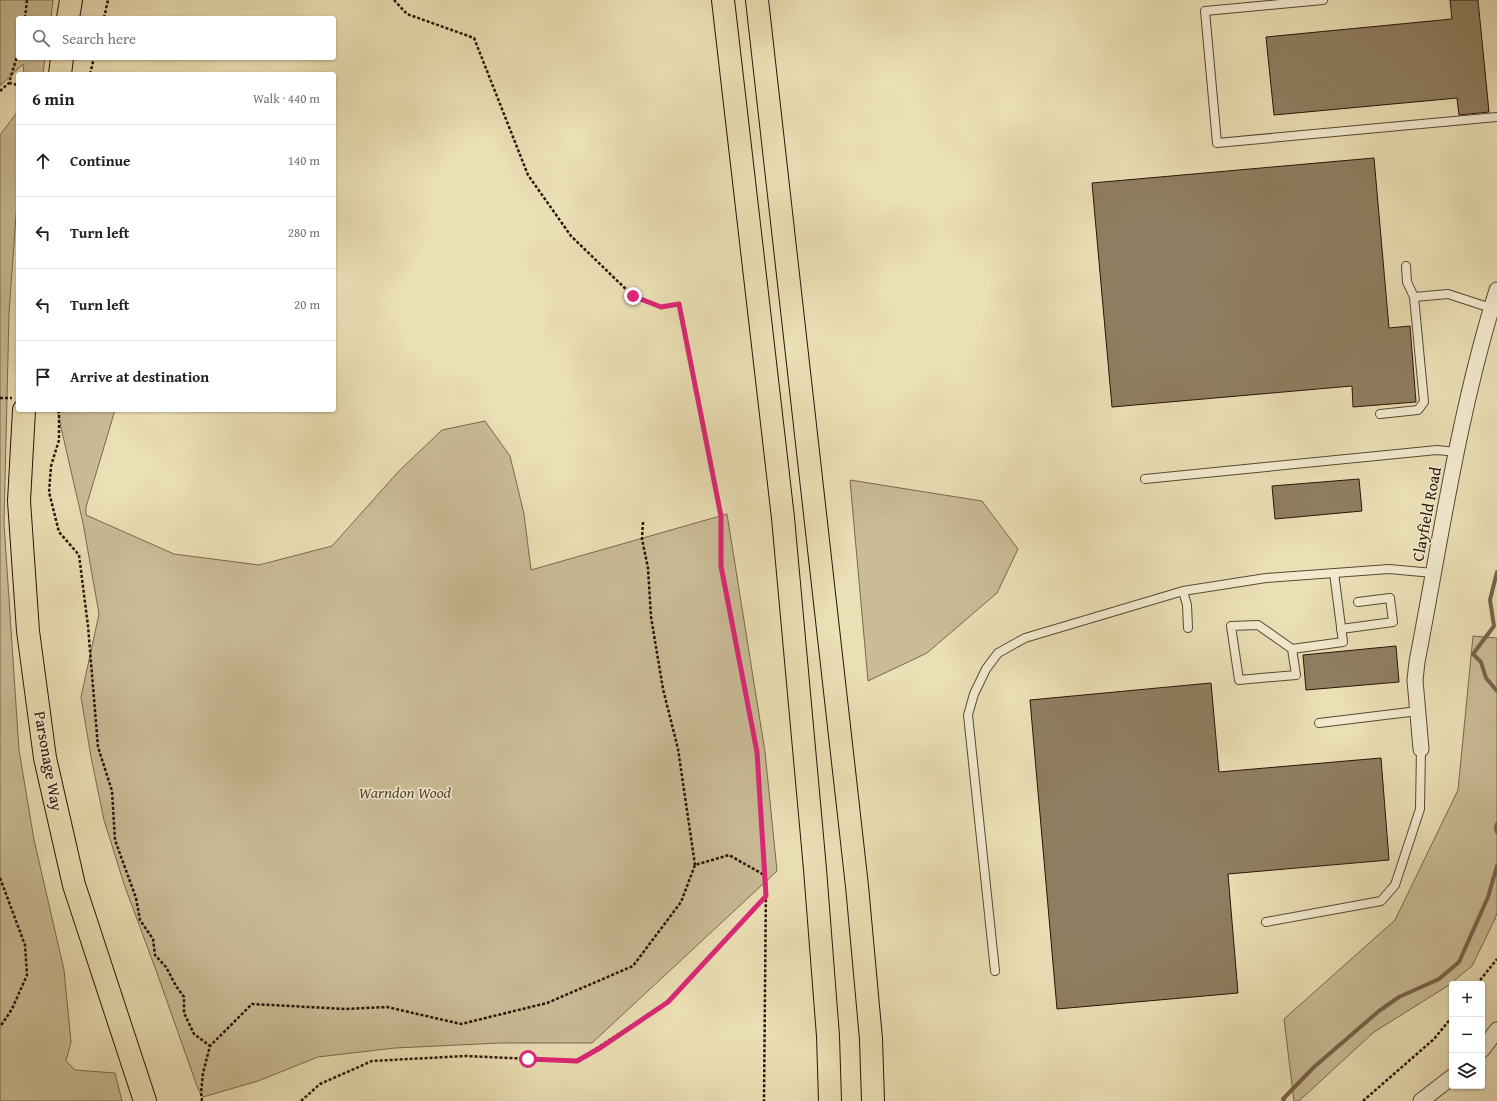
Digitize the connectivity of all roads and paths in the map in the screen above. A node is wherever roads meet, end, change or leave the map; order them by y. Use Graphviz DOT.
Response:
graph roads {
  1 [pos="27,0"];
  2 [pos="71,0"];
  3 [pos="108,0"];
  4 [pos="394,0"];
  5 [pos="723,0"];
  6 [pos="757,0"];
  7 [pos="1323,0"];
  8 [pos="25,16"];
  9 [pos="68,16"];
  10 [pos="104,16"];
  11 [pos="16,60"];
  12 [pos="62,60"];
  13 [pos="94,60"];
  14 [pos="60,72"];
  15 [pos="90,72"];
  16 [pos="9,83"];
  17 [pos="16,85"];
  18 [pos="0,91"];
  19 [pos="1497,117"];
  20 [pos="1406,266"];
  21 [pos="1497,290"];
  22 [pos="1414,297"];
  23 [pos="1491,308"];
  24 [pos="0,398"];
  25 [pos="16,404"];
  26 [pos="17,412"];
  27 [pos="59,412"];
  28 [pos="1380,414"];
  29 [pos="1456,452"];
  30 [pos="1145,479"];
  31 [pos="643,522"];
  32 [pos="1334,573"];
  33 [pos="1433,573"];
  34 [pos="1183,592"];
  35 [pos="1358,602"];
  36 [pos="1188,628"];
  37 [pos="1341,629"];
  38 [pos="1292,649"];
  39 [pos="1418,711"];
  40 [pos="1319,723"];
  41 [pos="1421,749"];
  42 [pos="695,865"];
  43 [pos="766,876"];
  44 [pos="0,878"];
  45 [pos="766,896"];
  46 [pos="1266,922"];
  47 [pos="1497,960"];
  48 [pos="995,972"];
  49 [pos="1480,981"];
  50 [pos="1449,1021"];
  51 [pos="0,1027"];
  52 [pos="1497,1030"];
  53 [pos="210,1046"];
  54 [pos="1485,1046"];
  55 [pos="1449,1079"];
  56 [pos="145,1101"];
  57 [pos="202,1101"];
  58 [pos="301,1101"];
  59 [pos="764,1101"];
  60 [pos="830,1101"];
  61 [pos="873,1101"];
  62 [pos="1364,1101"];
  63 [pos="1421,1101"];
  1 -- 8 [label="path"];
  2 -- 9 [label="main road"];
  3 -- 10 [label="path"];
  4 -- 43 [label="path"];
  5 -- 60 [label="main road"];
  6 -- 61 [label="main road"];
  7 -- 19 [label="lane"];
  11 -- 16 [label="path"];
  12 -- 14 [label="main road"];
  13 -- 15 [label="path"];
  16 -- 17 [label="path"];
  16 -- 18 [label="path"];
  20 -- 22 [label="lane"];
  21 -- 23 [label="street, Clayfield Road"];
  22 -- 23 [label="lane"];
  22 -- 28 [label="lane"];
  23 -- 29 [label="street, Clayfield Road"];
  24 -- 25 [label="path"];
  26 -- 56 [label="main road, Parsonage Way"];
  27 -- 53 [label="path"];
  29 -- 30 [label="lane"];
  29 -- 33 [label="street, Clayfield Road"];
  31 -- 42 [label="path"];
  32 -- 33 [label="lane"];
  32 -- 34 [label="lane"];
  32 -- 37 [label="lane"];
  33 -- 39 [label="street, Clayfield Road"];
  34 -- 36 [label="lane"];
  34 -- 48 [label="lane"];
  35 -- 37 [label="lane"];
  37 -- 38 [label="lane"];
  38 -- 38 [label="lane"];
  39 -- 40 [label="lane"];
  39 -- 41 [label="street, Clayfield Road"];
  41 -- 46 [label="lane"];
  42 -- 43 [label="path"];
  42 -- 53 [label="path"];
  43 -- 45 [label="path"];
  44 -- 51 [label="path"];
  45 -- 58 [label="path"];
  45 -- 59 [label="path"];
  47 -- 49 [label="path"];
  50 -- 62 [label="path"];
  52 -- 54 [label="street"];
  53 -- 57 [label="path"];
  55 -- 63 [label="street"];
}
